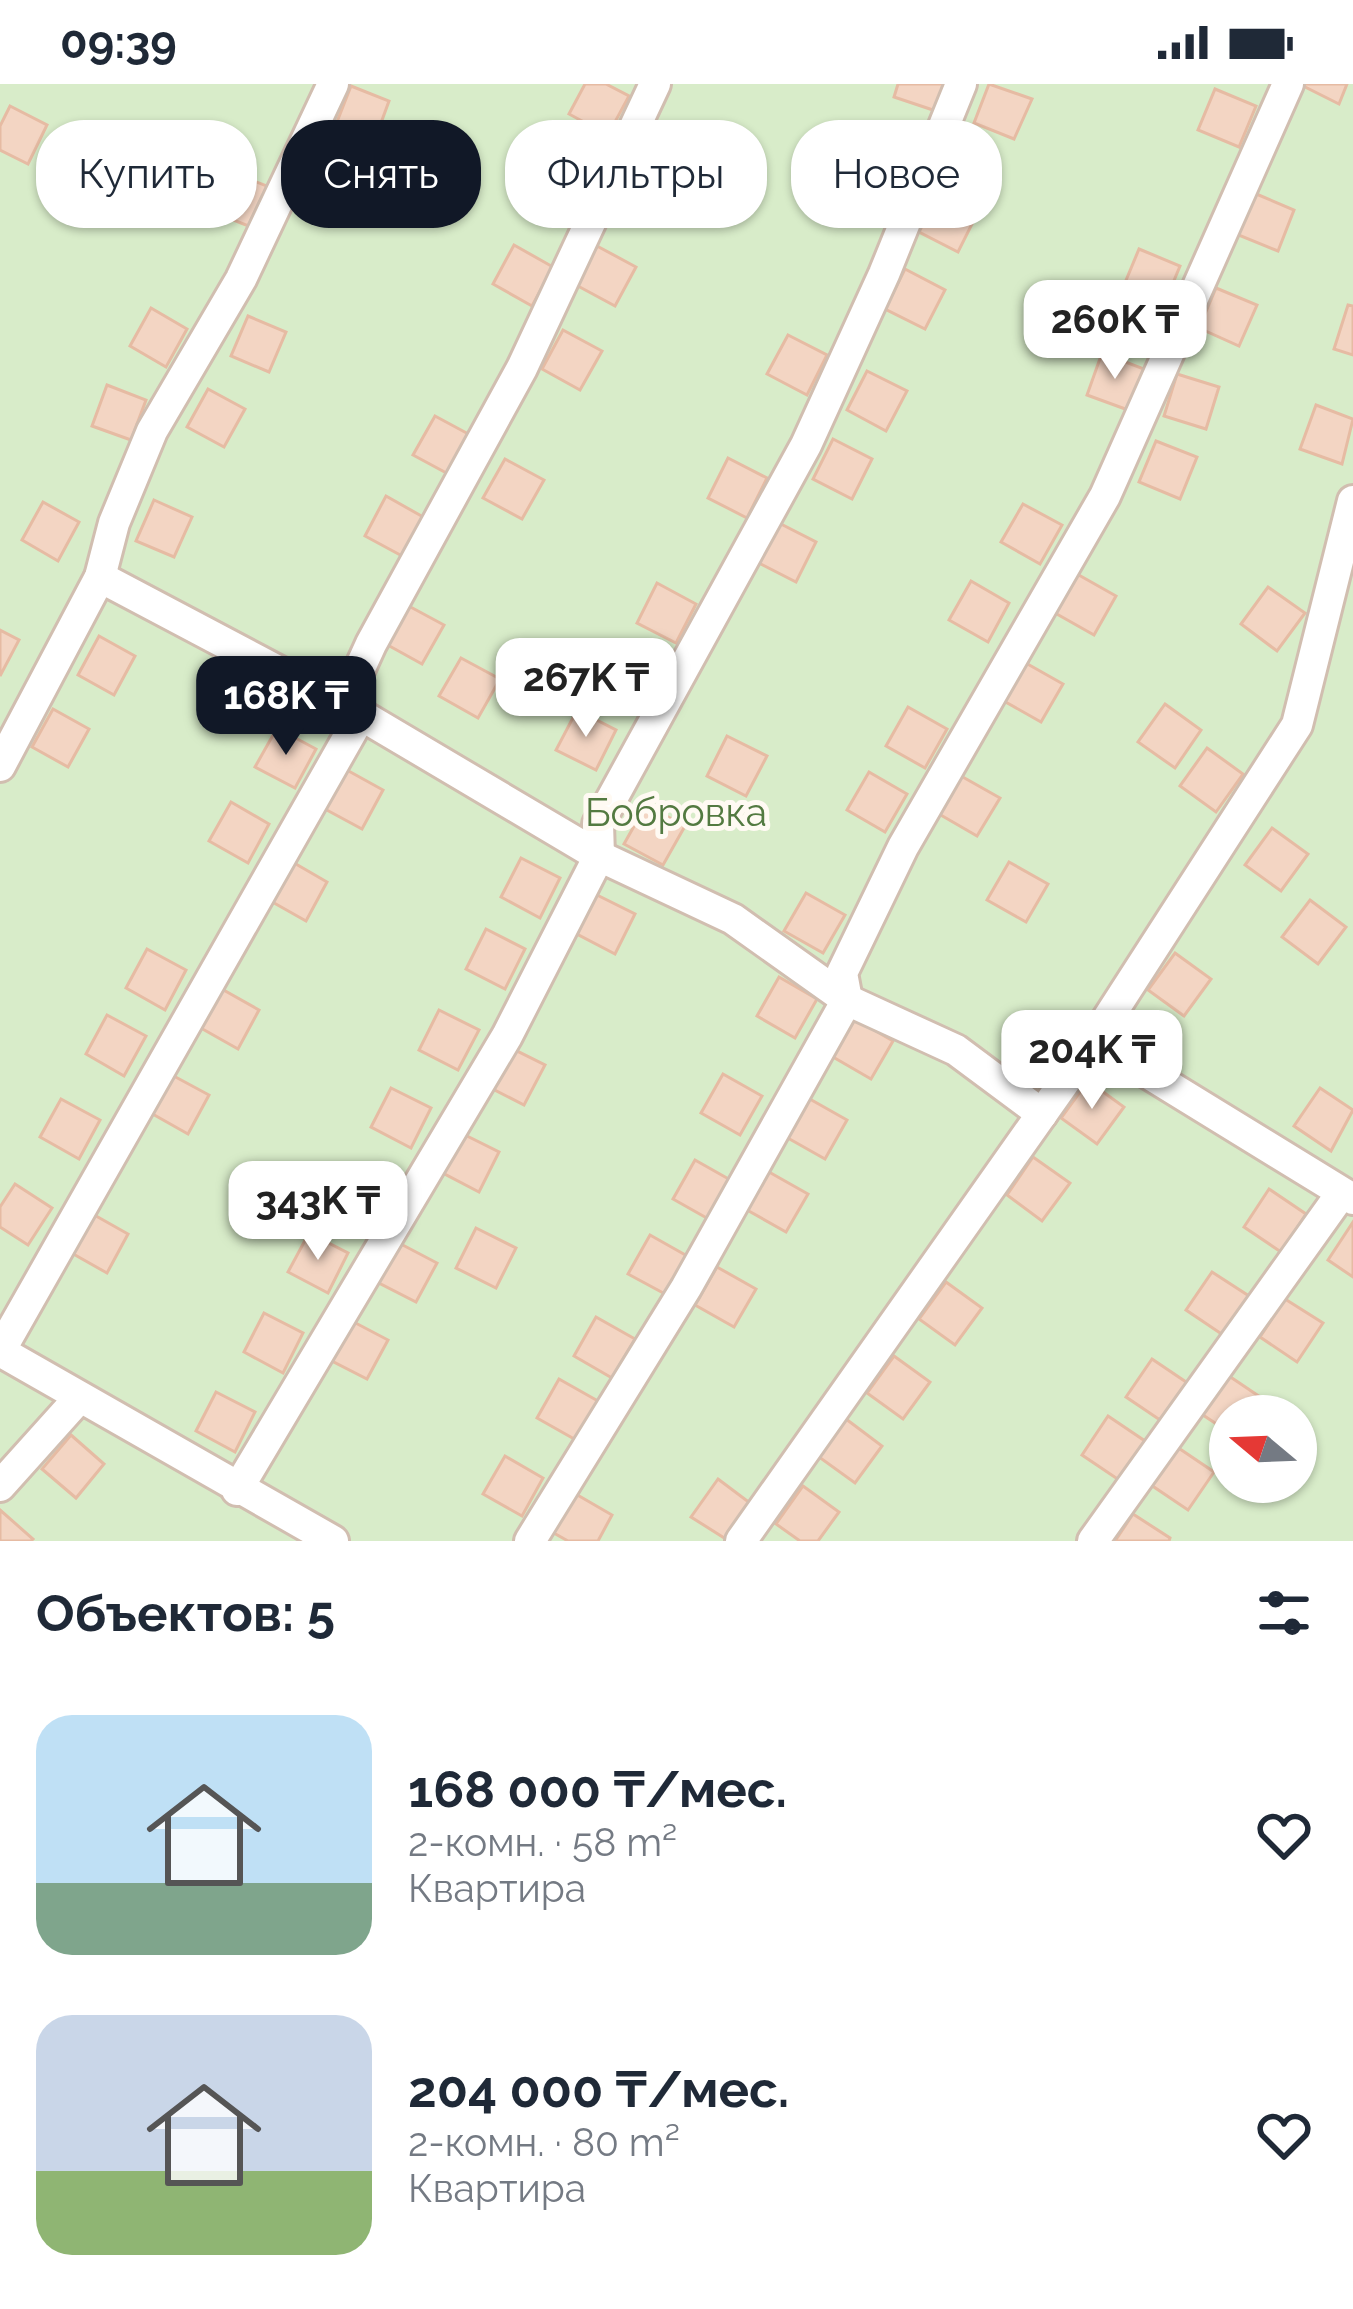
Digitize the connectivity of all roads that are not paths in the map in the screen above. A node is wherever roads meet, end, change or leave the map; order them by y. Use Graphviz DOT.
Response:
graph roads {
  1 [pos="333,84"];
  2 [pos="655,84"];
  3 [pos="961,84"];
  4 [pos="1288,84"];
  5 [pos="1353,501"];
  6 [pos="100,577"];
  7 [pos="361,715"];
  8 [pos="0,766"];
  9 [pos="599,856"];
  10 [pos="847,1000"];
  11 [pos="1094,1040"];
  12 [pos="1042,1114"];
  13 [pos="1347,1196"];
  14 [pos="0,1351"];
  15 [pos="79,1398"];
  16 [pos="0,1486"];
  17 [pos="237,1490"];
  18 [pos="333,1541"];
  19 [pos="530,1541"];
  20 [pos="741,1541"];
  21 [pos="1093,1541"];
  1 -- 6 [label="street"];
  2 -- 7 [label="street"];
  3 -- 9 [label="street"];
  4 -- 10 [label="street"];
  5 -- 11 [label="street"];
  6 -- 7 [label="street"];
  6 -- 8 [label="street"];
  7 -- 9 [label="street"];
  7 -- 14 [label="street"];
  9 -- 10 [label="street"];
  9 -- 17 [label="street"];
  10 -- 12 [label="street"];
  10 -- 19 [label="street"];
  11 -- 12 [label="street"];
  11 -- 13 [label="street"];
  12 -- 20 [label="street"];
  13 -- 21 [label="street"];
  14 -- 15 [label="street"];
  15 -- 16 [label="street"];
  15 -- 17 [label="street"];
  17 -- 18 [label="street"];
}
